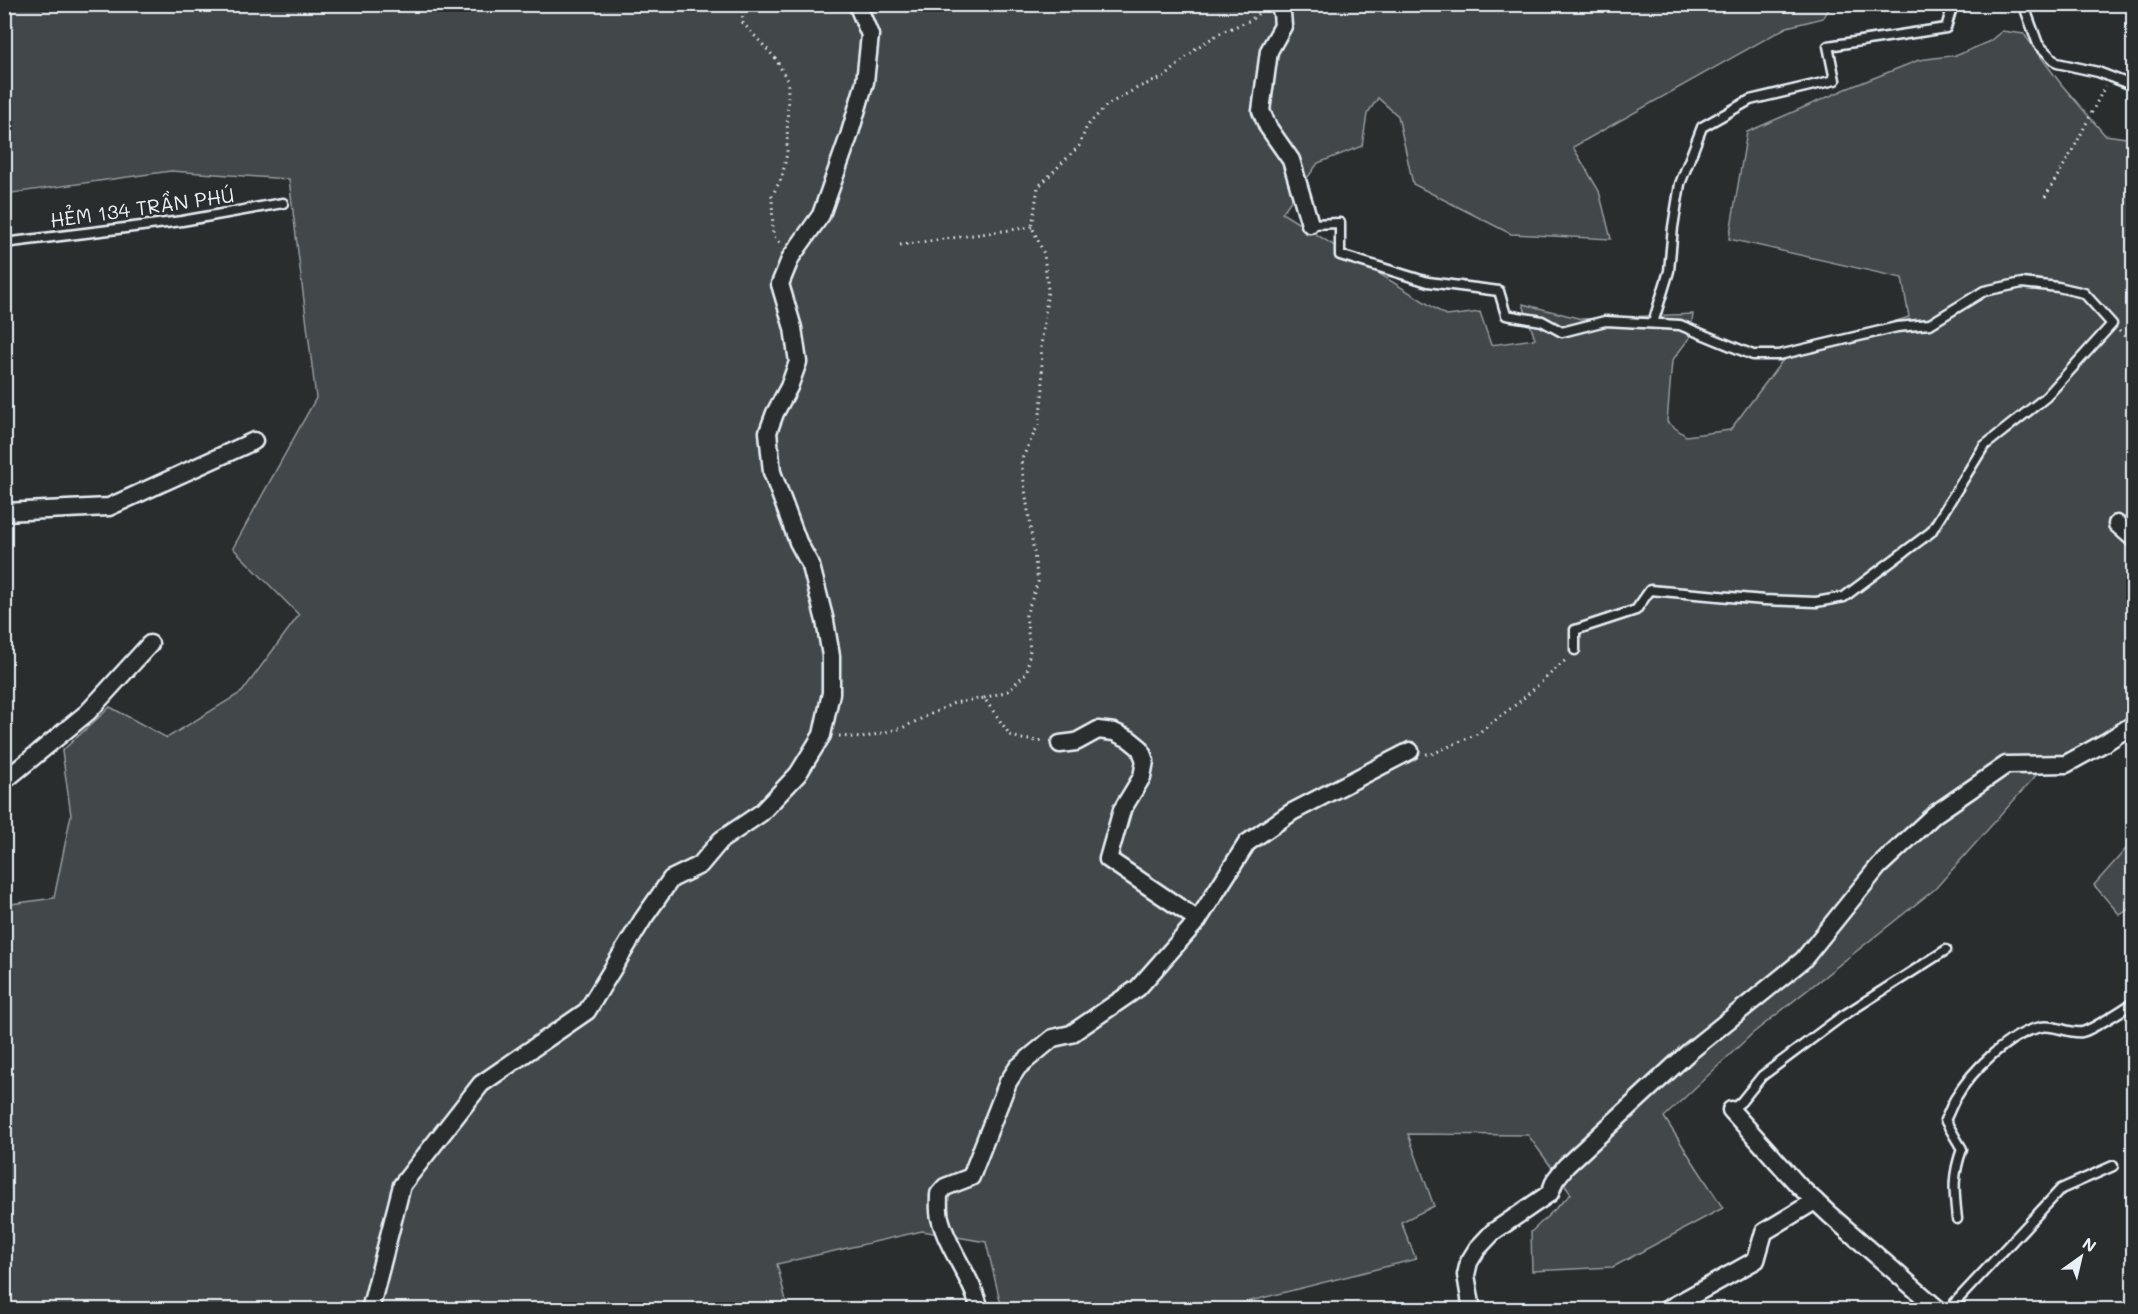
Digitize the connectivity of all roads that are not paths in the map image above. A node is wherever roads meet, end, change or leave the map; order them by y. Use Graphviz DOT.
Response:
graph roads {
  1 [pos="857,4"];
  2 [pos="1278,4"];
  3 [pos="1953,4"];
  4 [pos="2024,5"];
  5 [pos="2133,86"];
  6 [pos="283,203"];
  7 [pos="1310,224"];
  8 [pos="4,243"];
  9 [pos="1653,323"];
  10 [pos="254,441"];
  11 [pos="4,512"];
  12 [pos="2117,524"];
  13 [pos="2133,539"];
  14 [pos="150,644"];
  15 [pos="1575,650"];
  16 [pos="2133,724"];
  17 [pos="1060,744"];
  18 [pos="1410,751"];
  19 [pos="4,781"];
  20 [pos="1198,920"];
  21 [pos="1946,950"];
  22 [pos="2133,1002"];
  23 [pos="1731,1110"];
  24 [pos="2113,1166"];
  25 [pos="1815,1201"];
  26 [pos="1957,1219"];
  27 [pos="370,1310"];
  28 [pos="980,1310"];
  29 [pos="1472,1310"];
  30 [pos="1666,1310"];
  31 [pos="1939,1310"];
  32 [pos="1948,1310"];
  1 -- 27 [label="street"];
  2 -- 7 [label="street"];
  3 -- 9 [label="lane"];
  4 -- 5 [label="lane"];
  6 -- 8 [label="lane, HẺM 134 TRẦN PHÚ"];
  7 -- 9 [label="lane"];
  9 -- 15 [label="lane"];
  10 -- 11 [label="street"];
  12 -- 13 [label="street"];
  14 -- 19 [label="street"];
  16 -- 29 [label="street"];
  17 -- 20 [label="street"];
  18 -- 20 [label="street"];
  20 -- 28 [label="street"];
  21 -- 23 [label="lane"];
  22 -- 26 [label="lane"];
  23 -- 25 [label="street"];
  24 -- 32 [label="lane"];
  25 -- 30 [label="street"];
  25 -- 31 [label="street"];
}
